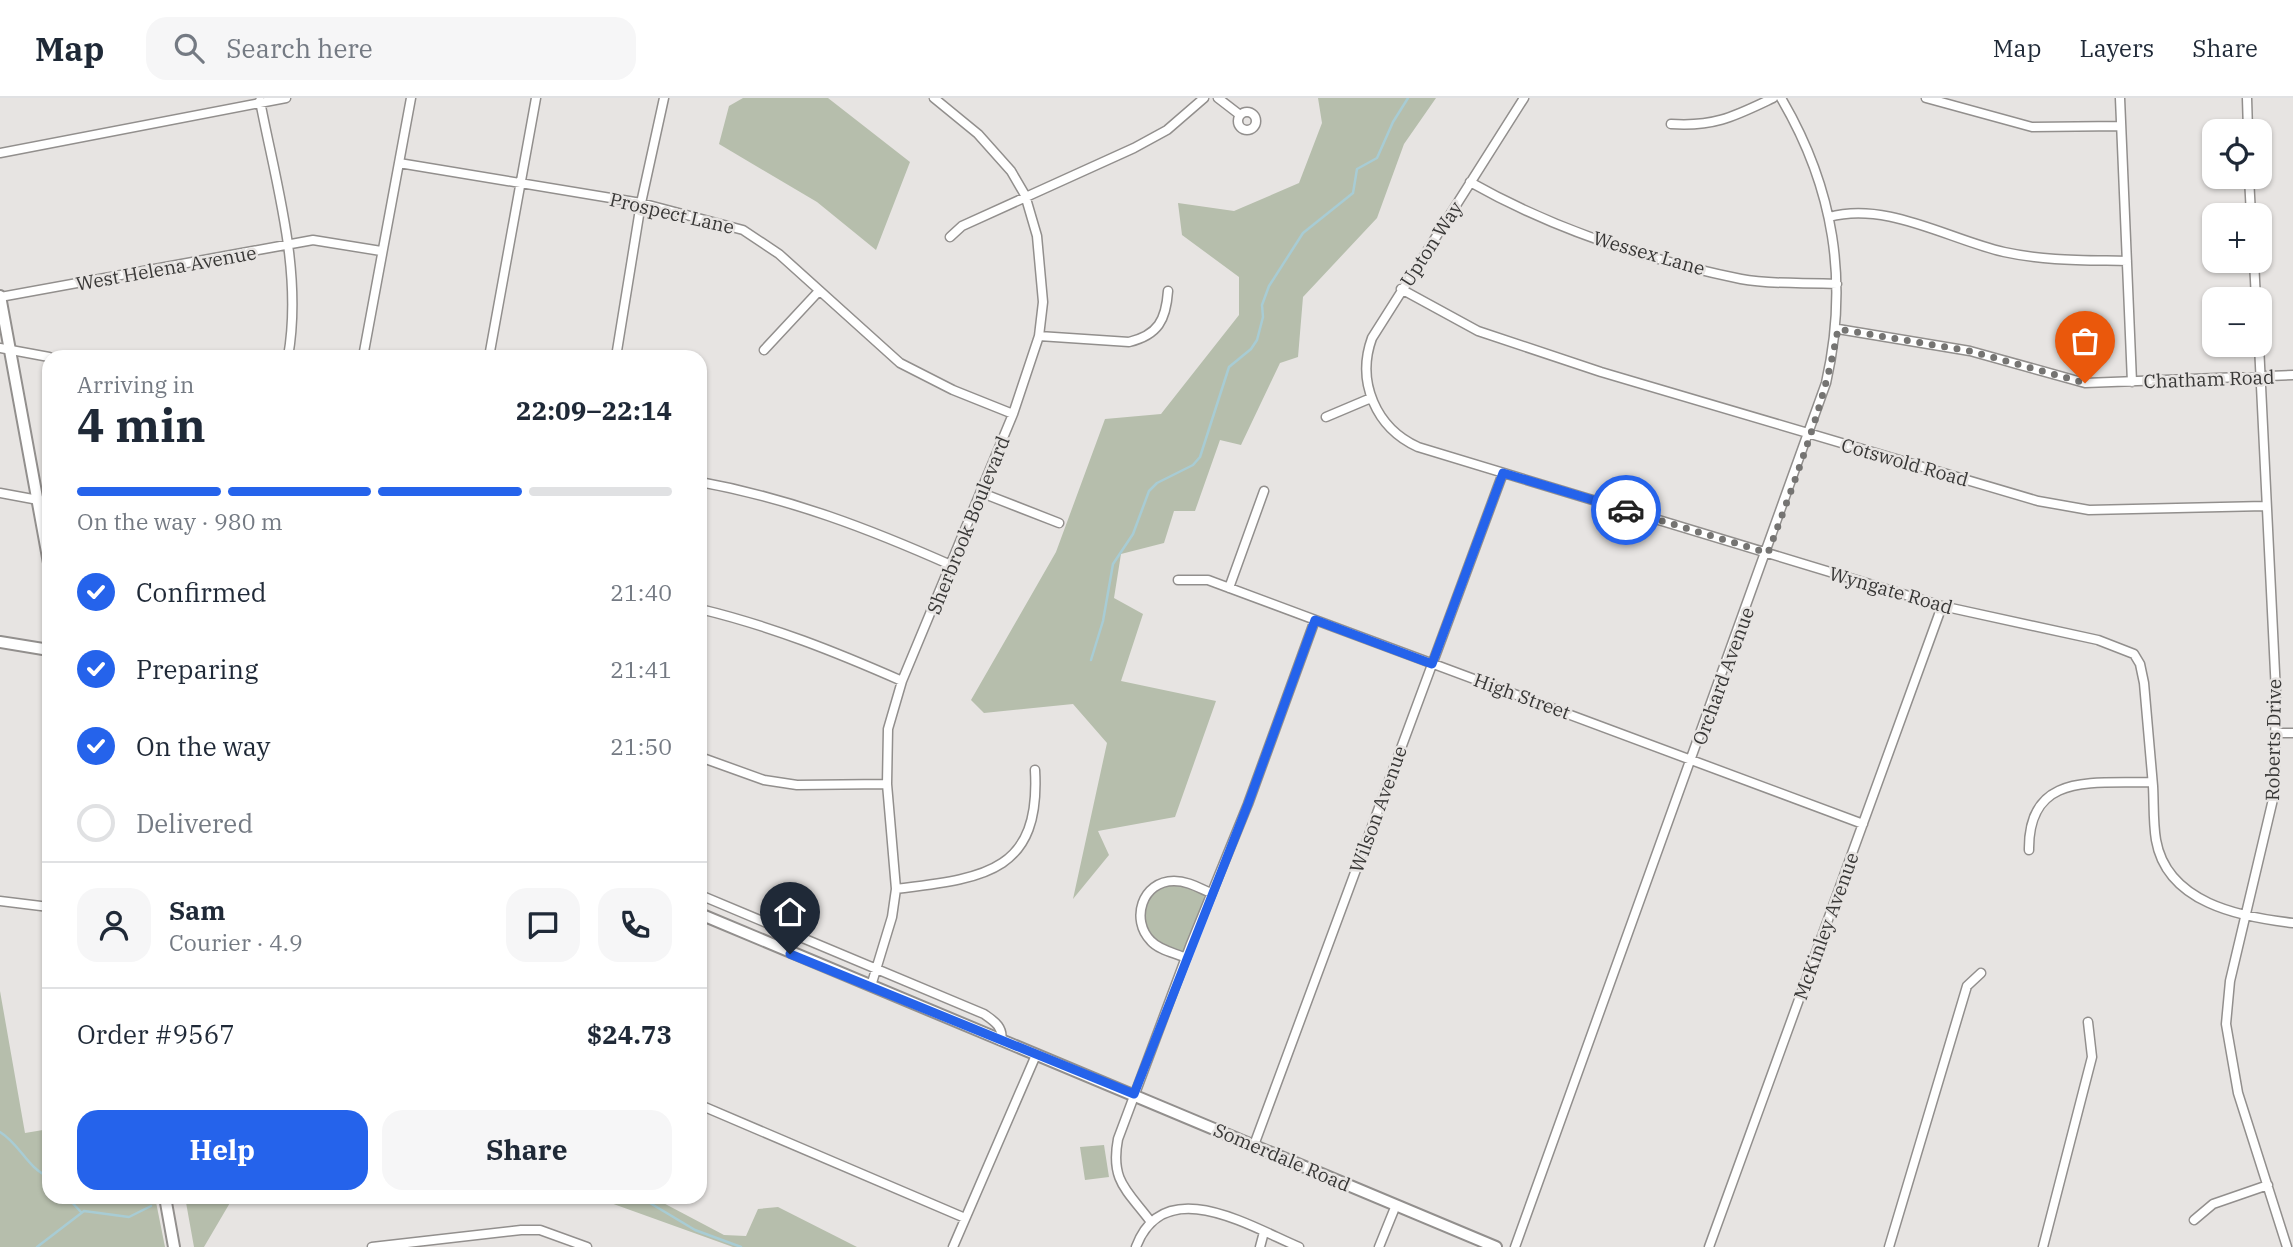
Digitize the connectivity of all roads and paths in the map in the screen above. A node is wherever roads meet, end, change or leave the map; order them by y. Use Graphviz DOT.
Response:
graph roads {
  1 [pos="286,98"];
  2 [pos="411,98"];
  3 [pos="536,98"];
  4 [pos="664,98"];
  5 [pos="934,98"];
  6 [pos="1204,98"];
  7 [pos="1218,98"];
  8 [pos="1524,98"];
  9 [pos="1773,98"];
  10 [pos="1781,98"];
  11 [pos="1926,98"];
  12 [pos="2120,98"];
  13 [pos="2247,98"];
  14 [pos="260,100"];
  15 [pos="1240,115"];
  16 [pos="2248,119"];
  17 [pos="1671,124"];
  18 [pos="2122,126"];
  19 [pos="0,153"];
  20 [pos="399,163"];
  21 [pos="1470,182"];
  22 [pos="520,183"];
  23 [pos="1025,195"];
  24 [pos="641,203"];
  25 [pos="1829,217"];
  26 [pos="950,237"];
  27 [pos="288,246"];
  28 [pos="381,251"];
  29 [pos="2127,261"];
  30 [pos="1838,284"];
  31 [pos="1401,289"];
  32 [pos="1168,291"];
  33 [pos="818,292"];
  34 [pos="0,297"];
  35 [pos="1838,329"];
  36 [pos="1039,336"];
  37 [pos="5,349"];
  38 [pos="289,350"];
  39 [pos="364,350"];
  40 [pos="490,350"];
  41 [pos="617,350"];
  42 [pos="764,350"];
  43 [pos="42,356"];
  44 [pos="2259,357"];
  45 [pos="2293,375"];
  46 [pos="2260,376"];
  47 [pos="2132,382"];
  48 [pos="1371,398"];
  49 [pos="1013,414"];
  50 [pos="1326,416"];
  51 [pos="1811,434"];
  52 [pos="1503,473"];
  53 [pos="707,483"];
  54 [pos="1264,491"];
  55 [pos="0,493"];
  56 [pos="982,493"];
  57 [pos="42,497"];
  58 [pos="42,501"];
  59 [pos="2265,506"];
  60 [pos="1059,523"];
  61 [pos="1768,553"];
  62 [pos="953,566"];
  63 [pos="1178,580"];
  64 [pos="1229,588"];
  65 [pos="1942,606"];
  66 [pos="707,611"];
  67 [pos="1315,620"];
  68 [pos="0,642"];
  69 [pos="42,649"];
  70 [pos="1432,664"];
  71 [pos="902,681"];
  72 [pos="2276,733"];
  73 [pos="2293,733"];
  74 [pos="707,760"];
  75 [pos="1692,760"];
  76 [pos="1035,770"];
  77 [pos="2152,782"];
  78 [pos="887,784"];
  79 [pos="1863,824"];
  80 [pos="2029,850"];
  81 [pos="896,889"];
  82 [pos="1211,893"];
  83 [pos="707,898"];
  84 [pos="0,901"];
  85 [pos="42,906"];
  86 [pos="707,917"];
  87 [pos="2245,917"];
  88 [pos="2293,923"];
  89 [pos="1186,958"];
  90 [pos="876,971"];
  91 [pos="1981,973"];
  92 [pos="871,986"];
  93 [pos="2088,1022"];
  94 [pos="1001,1041"];
  95 [pos="1036,1055"];
  96 [pos="1134,1094"];
  97 [pos="707,1108"];
  98 [pos="1254,1145"];
  99 [pos="2268,1185"];
  100 [pos="166,1204"];
  101 [pos="1396,1205"];
  102 [pos="965,1218"];
  103 [pos="2194,1220"];
  104 [pos="1151,1222"];
  105 [pos="1264,1232"];
  106 [pos="408,1245"];
  107 [pos="174,1247"];
  108 [pos="372,1247"];
  109 [pos="587,1247"];
  110 [pos="953,1247"];
  111 [pos="1136,1247"];
  112 [pos="1260,1247"];
  113 [pos="1299,1247"];
  114 [pos="1379,1247"];
  115 [pos="1496,1247"];
  116 [pos="1515,1247"];
  117 [pos="1709,1247"];
  118 [pos="1889,1247"];
  119 [pos="2043,1247"];
  120 [pos="2287,1247"];
  1 -- 14 [label="street"];
  2 -- 20 [label="street"];
  3 -- 22 [label="street"];
  4 -- 24 [label="street"];
  5 -- 23 [label="street, Sherbrook Boulevard"];
  6 -- 23 [label="street"];
  7 -- 15 [label="street"];
  8 -- 21 [label="street, Upton Way"];
  9 -- 17 [label="street"];
  10 -- 25 [label="street, Orchard Avenue"];
  11 -- 18 [label="street"];
  12 -- 18 [label="street"];
  13 -- 16 [label="street"];
  14 -- 19 [label="street"];
  14 -- 27 [label="street"];
  18 -- 29 [label="street"];
  20 -- 22 [label="street, Prospect Lane"];
  20 -- 28 [label="street"];
  21 -- 30 [label="street, Wessex Lane"];
  21 -- 31 [label="street, Upton Way"];
  22 -- 24 [label="street, Prospect Lane"];
  22 -- 40 [label="street"];
  23 -- 26 [label="street"];
  23 -- 36 [label="street, Sherbrook Boulevard"];
  24 -- 33 [label="street, Prospect Lane"];
  24 -- 41 [label="street"];
  25 -- 29 [label="street"];
  25 -- 30 [label="street, Orchard Avenue"];
  27 -- 28 [label="street, West Helena Avenue"];
  27 -- 34 [label="street, West Helena Avenue"];
  27 -- 38 [label="street"];
  28 -- 39 [label="street"];
  29 -- 47 [label="street"];
  30 -- 35 [label="street, Orchard Avenue"];
  31 -- 48 [label="street, Upton Way"];
  31 -- 51 [label="street, Cotswold Road"];
  32 -- 36 [label="street"];
  33 -- 42 [label="street"];
  33 -- 49 [label="street, Prospect Lane"];
  34 -- 37 [label="main road"];
  35 -- 47 [label="street, Chatham Road"];
  35 -- 51 [label="street, Orchard Avenue"];
  36 -- 49 [label="street, Sherbrook Boulevard"];
  37 -- 43 [label="street"];
  37 -- 57 [label="main road"];
  44 -- 46 [label="street, Roberts Drive"];
  45 -- 46 [label="street, Chatham Road"];
  46 -- 47 [label="street, Chatham Road"];
  46 -- 59 [label="street, Roberts Drive"];
  48 -- 50 [label="street"];
  48 -- 52 [label="street, Wyngate Road"];
  49 -- 56 [label="street, Sherbrook Boulevard"];
  51 -- 59 [label="street, Cotswold Road"];
  51 -- 61 [label="street, Orchard Avenue"];
  52 -- 61 [label="street, Wyngate Road"];
  52 -- 70 [label="street, Wilson Avenue"];
  53 -- 62 [label="street"];
  54 -- 64 [label="street"];
  55 -- 58 [label="street"];
  56 -- 60 [label="street"];
  56 -- 62 [label="street, Sherbrook Boulevard"];
  59 -- 72 [label="street, Roberts Drive"];
  61 -- 65 [label="street, Wyngate Road"];
  61 -- 75 [label="street, Orchard Avenue"];
  62 -- 71 [label="street, Sherbrook Boulevard"];
  63 -- 64 [label="street, High Street"];
  64 -- 67 [label="street, High Street"];
  65 -- 77 [label="street, Wyngate Road"];
  65 -- 79 [label="street, McKinley Avenue"];
  66 -- 71 [label="street"];
  67 -- 70 [label="street, High Street"];
  67 -- 82 [label="street"];
  68 -- 69 [label="main road"];
  70 -- 75 [label="street, High Street"];
  70 -- 98 [label="street, Wilson Avenue"];
  71 -- 78 [label="street, Sherbrook Boulevard"];
  72 -- 73 [label="street"];
  72 -- 87 [label="street, Roberts Drive"];
  74 -- 78 [label="street"];
  75 -- 79 [label="street, High Street"];
  75 -- 116 [label="street, Orchard Avenue"];
  76 -- 81 [label="street"];
  77 -- 80 [label="street"];
  77 -- 87 [label="street, Wyngate Road"];
  78 -- 81 [label="street, Sherbrook Boulevard"];
  79 -- 117 [label="street, McKinley Avenue"];
  81 -- 90 [label="street, Sherbrook Boulevard"];
  82 -- 89 [label="street"];
  82 -- 89 [label="street"];
  83 -- 90 [label="street"];
  84 -- 85 [label="street"];
  86 -- 92 [label="main road, Somerdale Road"];
  87 -- 88 [label="street, Wyngate Road"];
  87 -- 99 [label="street, Roberts Drive"];
  89 -- 96 [label="street"];
  90 -- 92 [label="street, Sherbrook Boulevard"];
  90 -- 94 [label="street"];
  91 -- 118 [label="street"];
  92 -- 94 [label="main road, Somerdale Road"];
  93 -- 119 [label="street"];
  94 -- 95 [label="main road, Somerdale Road"];
  95 -- 96 [label="main road, Somerdale Road"];
  95 -- 102 [label="street"];
  96 -- 98 [label="main road, Somerdale Road"];
  96 -- 104 [label="street"];
  97 -- 102 [label="street"];
  98 -- 101 [label="main road, Somerdale Road"];
  99 -- 103 [label="street"];
  99 -- 120 [label="street, Roberts Drive"];
  100 -- 107 [label="main road"];
  101 -- 114 [label="street"];
  101 -- 115 [label="main road, Somerdale Road"];
  102 -- 110 [label="street"];
  104 -- 105 [label="street"];
  104 -- 111 [label="street"];
  105 -- 112 [label="street"];
  105 -- 113 [label="street"];
  106 -- 108 [label="street"];
  106 -- 109 [label="street"];
}
